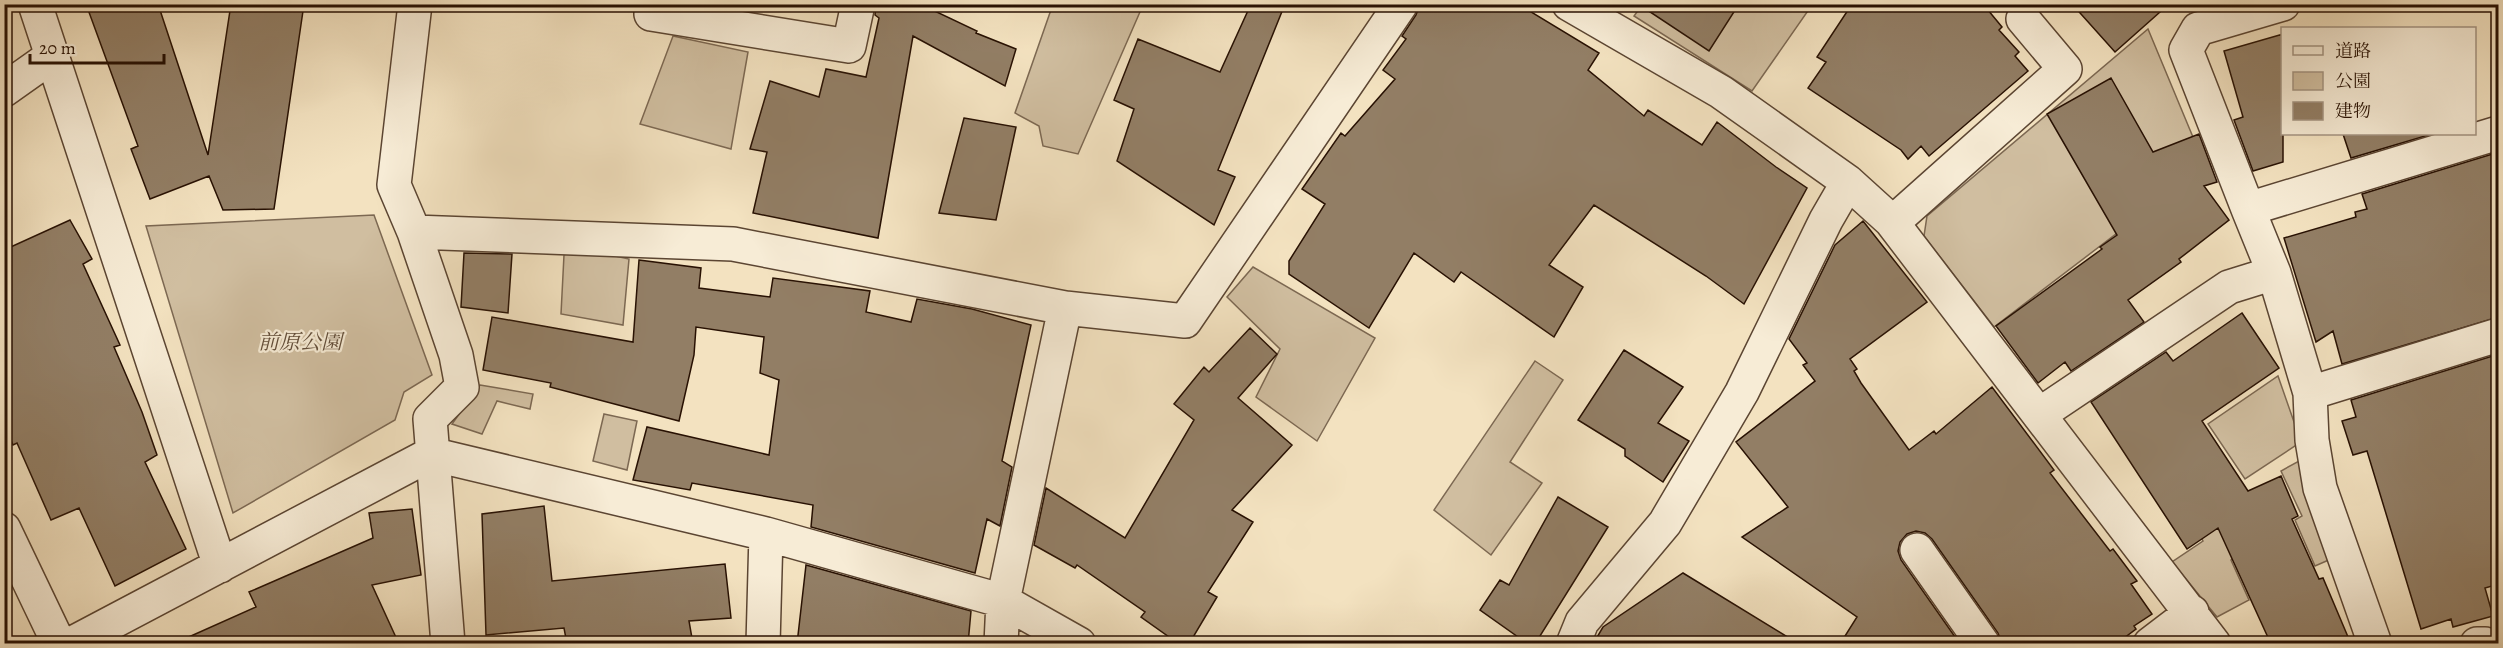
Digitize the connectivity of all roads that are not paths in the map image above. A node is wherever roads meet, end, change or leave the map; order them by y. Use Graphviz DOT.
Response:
graph roads {
  1 [pos="35,4"];
  2 [pos="415,4"];
  3 [pos="653,4"];
  4 [pos="858,4"];
  5 [pos="1401,4"];
  6 [pos="1569,4"];
  7 [pos="2283,4"];
  8 [pos="2250,9"];
  9 [pos="2023,19"];
  10 [pos="52,56"];
  11 [pos="4,90"];
  12 [pos="2499,133"];
  13 [pos="1848,182"];
  14 [pos="2248,209"];
  15 [pos="1891,221"];
  16 [pos="414,232"];
  17 [pos="2274,273"];
  18 [pos="1065,308"];
  19 [pos="2499,335"];
  20 [pos="2310,393"];
  21 [pos="2040,414"];
  22 [pos="431,454"];
  23 [pos="4,529"];
  24 [pos="766,534"];
  25 [pos="1917,550"];
  26 [pos="220,566"];
  27 [pos="1003,601"];
  28 [pos="2192,612"];
  29 [pos="59,644"];
  30 [pos="71,644"];
  31 [pos="448,644"];
  32 [pos="764,644"];
  33 [pos="1001,644"];
  34 [pos="1079,644"];
  35 [pos="1573,644"];
  36 [pos="1983,644"];
  37 [pos="2150,644"];
  38 [pos="2214,644"];
  39 [pos="2375,644"];
  40 [pos="2477,644"];
  41 [pos="2485,644"];
  1 -- 10 [label="street"];
  2 -- 16 [label="street"];
  3 -- 4 [label="street"];
  5 -- 18 [label="street"];
  6 -- 13 [label="street"];
  7 -- 8 [label="street"];
  8 -- 14 [label="street"];
  9 -- 15 [label="street"];
  10 -- 11 [label="street"];
  10 -- 26 [label="street"];
  12 -- 14 [label="street"];
  13 -- 15 [label="street"];
  13 -- 35 [label="street"];
  14 -- 17 [label="street"];
  15 -- 21 [label="street"];
  16 -- 18 [label="street"];
  16 -- 22 [label="street"];
  17 -- 20 [label="street"];
  17 -- 21 [label="street"];
  18 -- 27 [label="street"];
  19 -- 20 [label="street"];
  20 -- 39 [label="street"];
  21 -- 28 [label="street"];
  22 -- 24 [label="street"];
  22 -- 26 [label="street"];
  22 -- 31 [label="street"];
  23 -- 29 [label="street"];
  24 -- 27 [label="street"];
  24 -- 32 [label="street"];
  25 -- 36 [label="street"];
  26 -- 30 [label="street"];
  27 -- 33 [label="street"];
  27 -- 34 [label="street"];
  28 -- 37 [label="street"];
  28 -- 38 [label="street"];
  40 -- 41 [label="street"];
}
